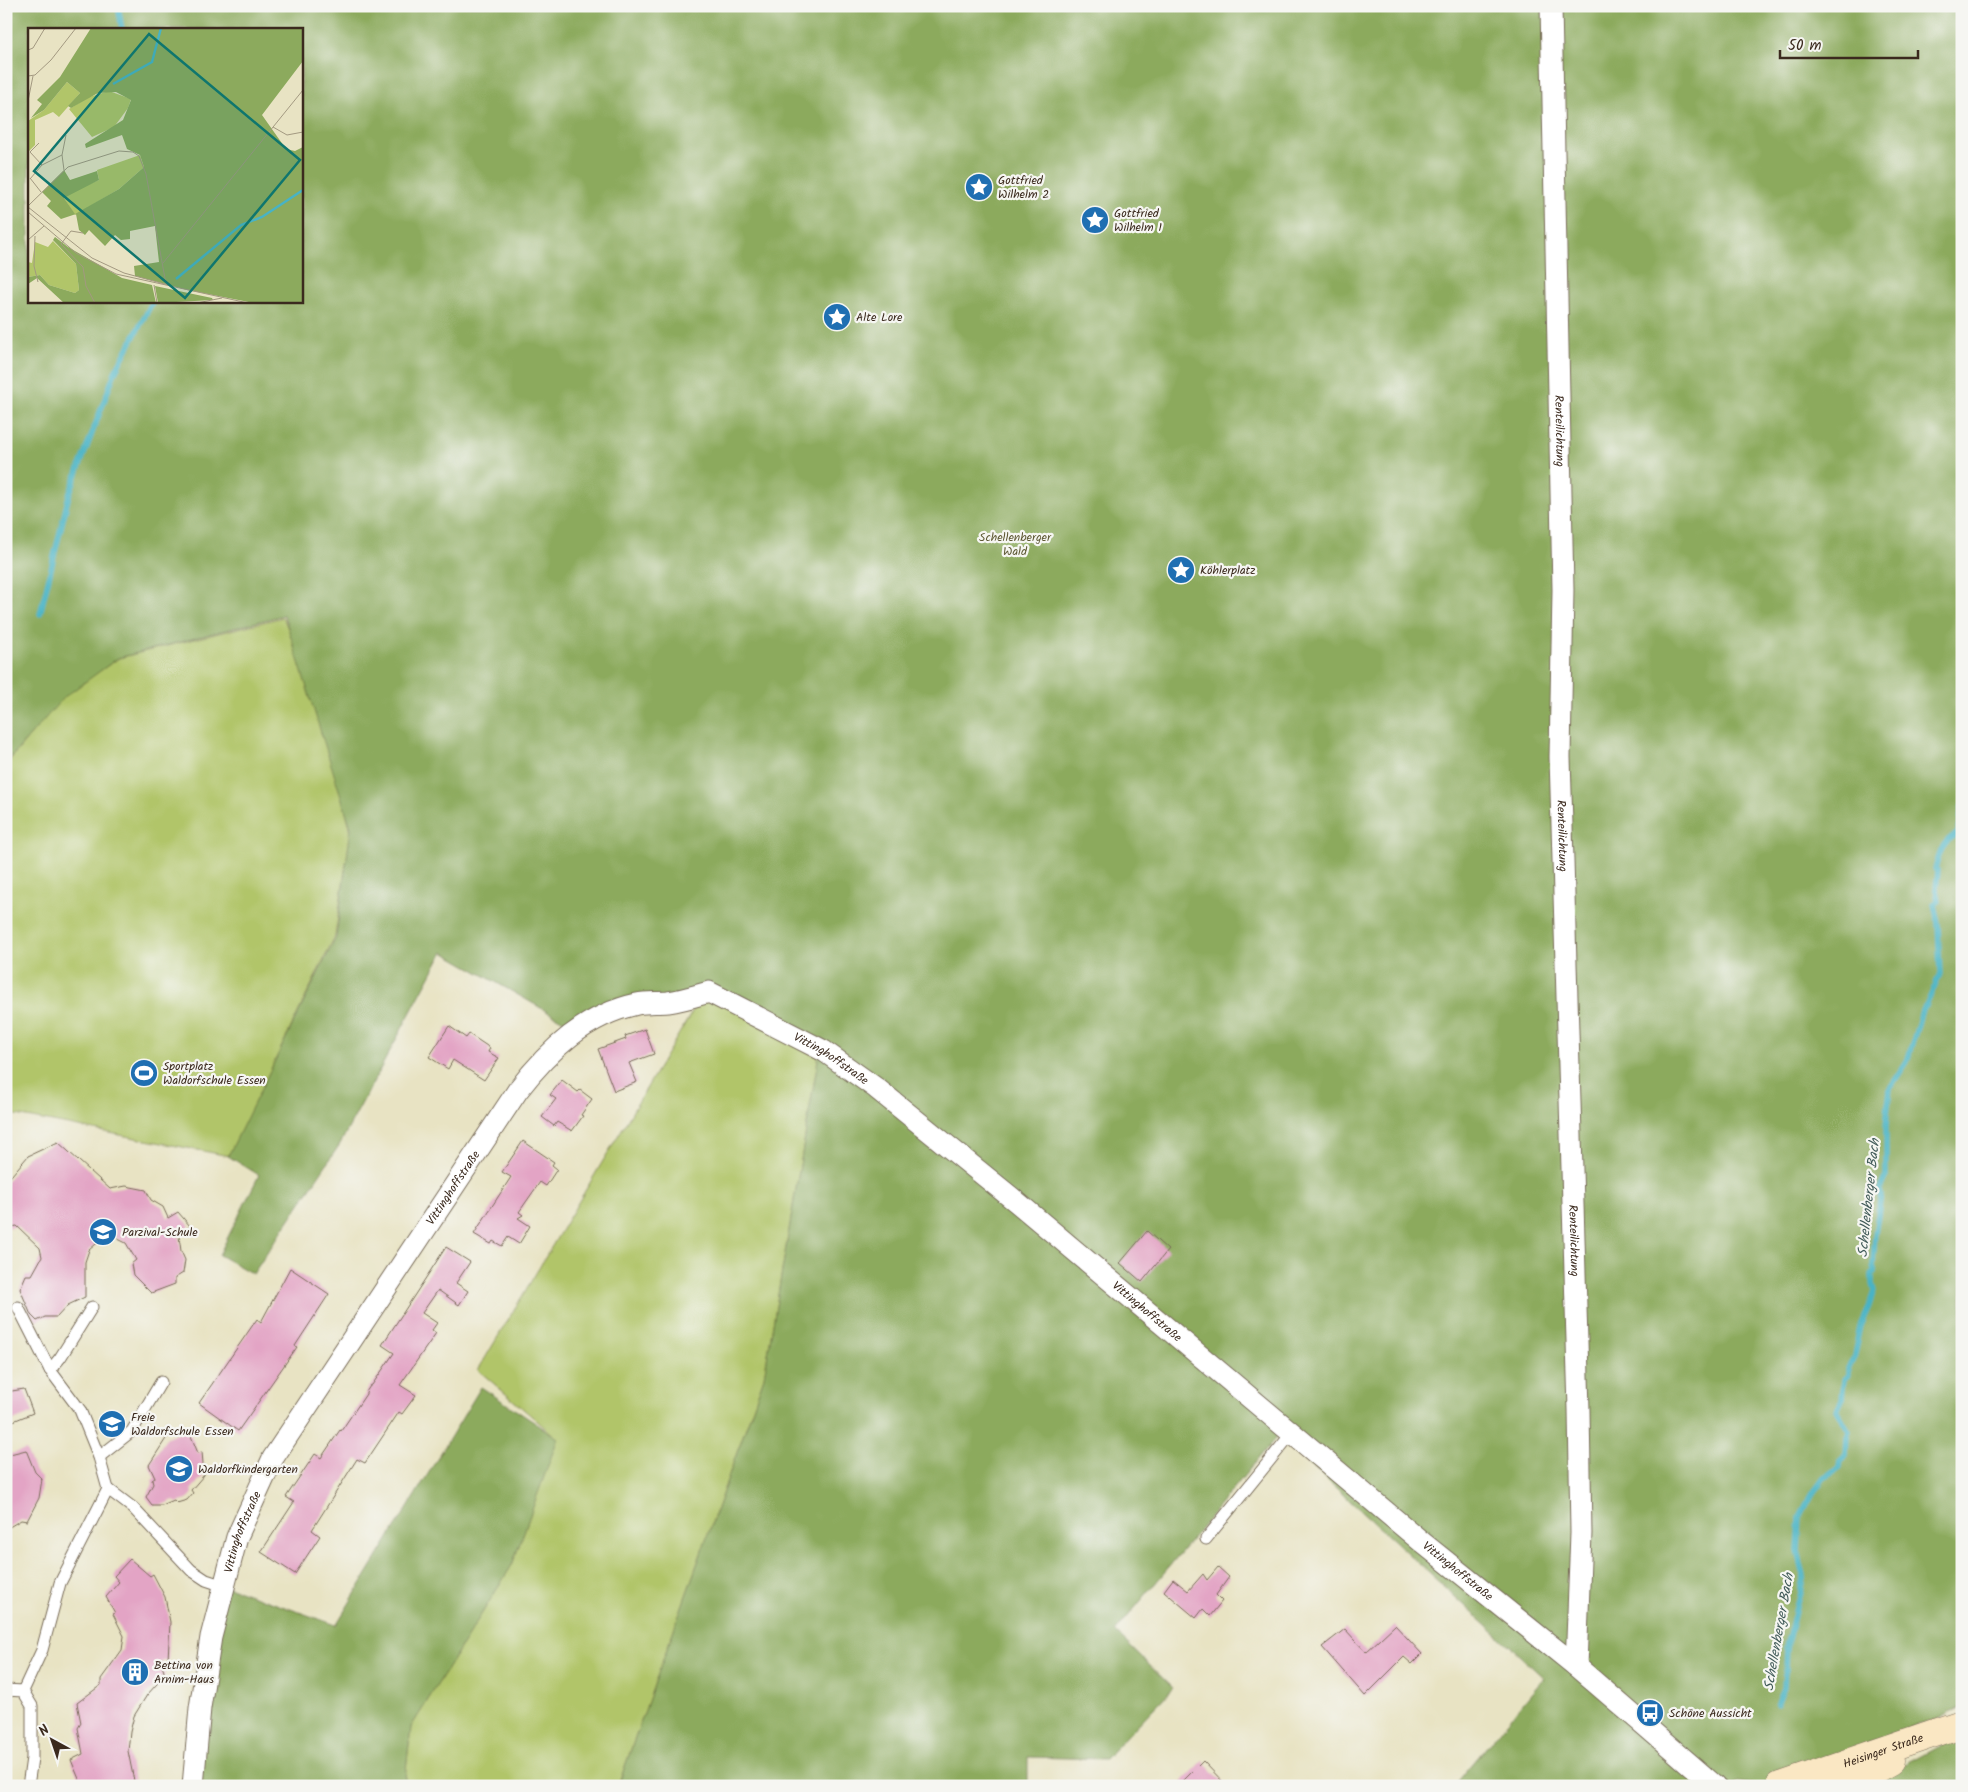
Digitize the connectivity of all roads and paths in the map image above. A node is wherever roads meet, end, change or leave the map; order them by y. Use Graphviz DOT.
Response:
graph roads {
  1 [pos="1551,6"];
  2 [pos="18,1307"];
  3 [pos="92,1307"];
  4 [pos="50,1370"];
  5 [pos="161,1382"];
  6 [pos="1292,1433"];
  7 [pos="99,1457"];
  8 [pos="108,1489"];
  9 [pos="1206,1539"];
  10 [pos="224,1586"];
  11 [pos="1576,1666"];
  12 [pos="6,1690"];
  13 [pos="23,1691"];
  14 [pos="1960,1723"];
  15 [pos="28,1786"];
  16 [pos="193,1786"];
  17 [pos="1715,1786"];
  18 [pos="1780,1786"];
  19 [pos="1846,1786"];
  1 -- 11 [label="street, Renteilichtung"];
  2 -- 4 [label="lane"];
  3 -- 4 [label="lane"];
  4 -- 7 [label="lane"];
  5 -- 7 [label="lane"];
  6 -- 9 [label="lane"];
  6 -- 10 [label="street, Vittinghoffstraße"];
  6 -- 11 [label="street, Vittinghoffstraße"];
  7 -- 8 [label="lane"];
  8 -- 10 [label="lane"];
  8 -- 13 [label="lane"];
  10 -- 16 [label="street, Vittinghoffstraße"];
  11 -- 17 [label="street, Vittinghoffstraße"];
  12 -- 13 [label="lane"];
  13 -- 15 [label="lane"];
  14 -- 18 [label="main road, Heisinger Straße"];
  14 -- 19 [label="main road, Heisinger Straße"];
}
